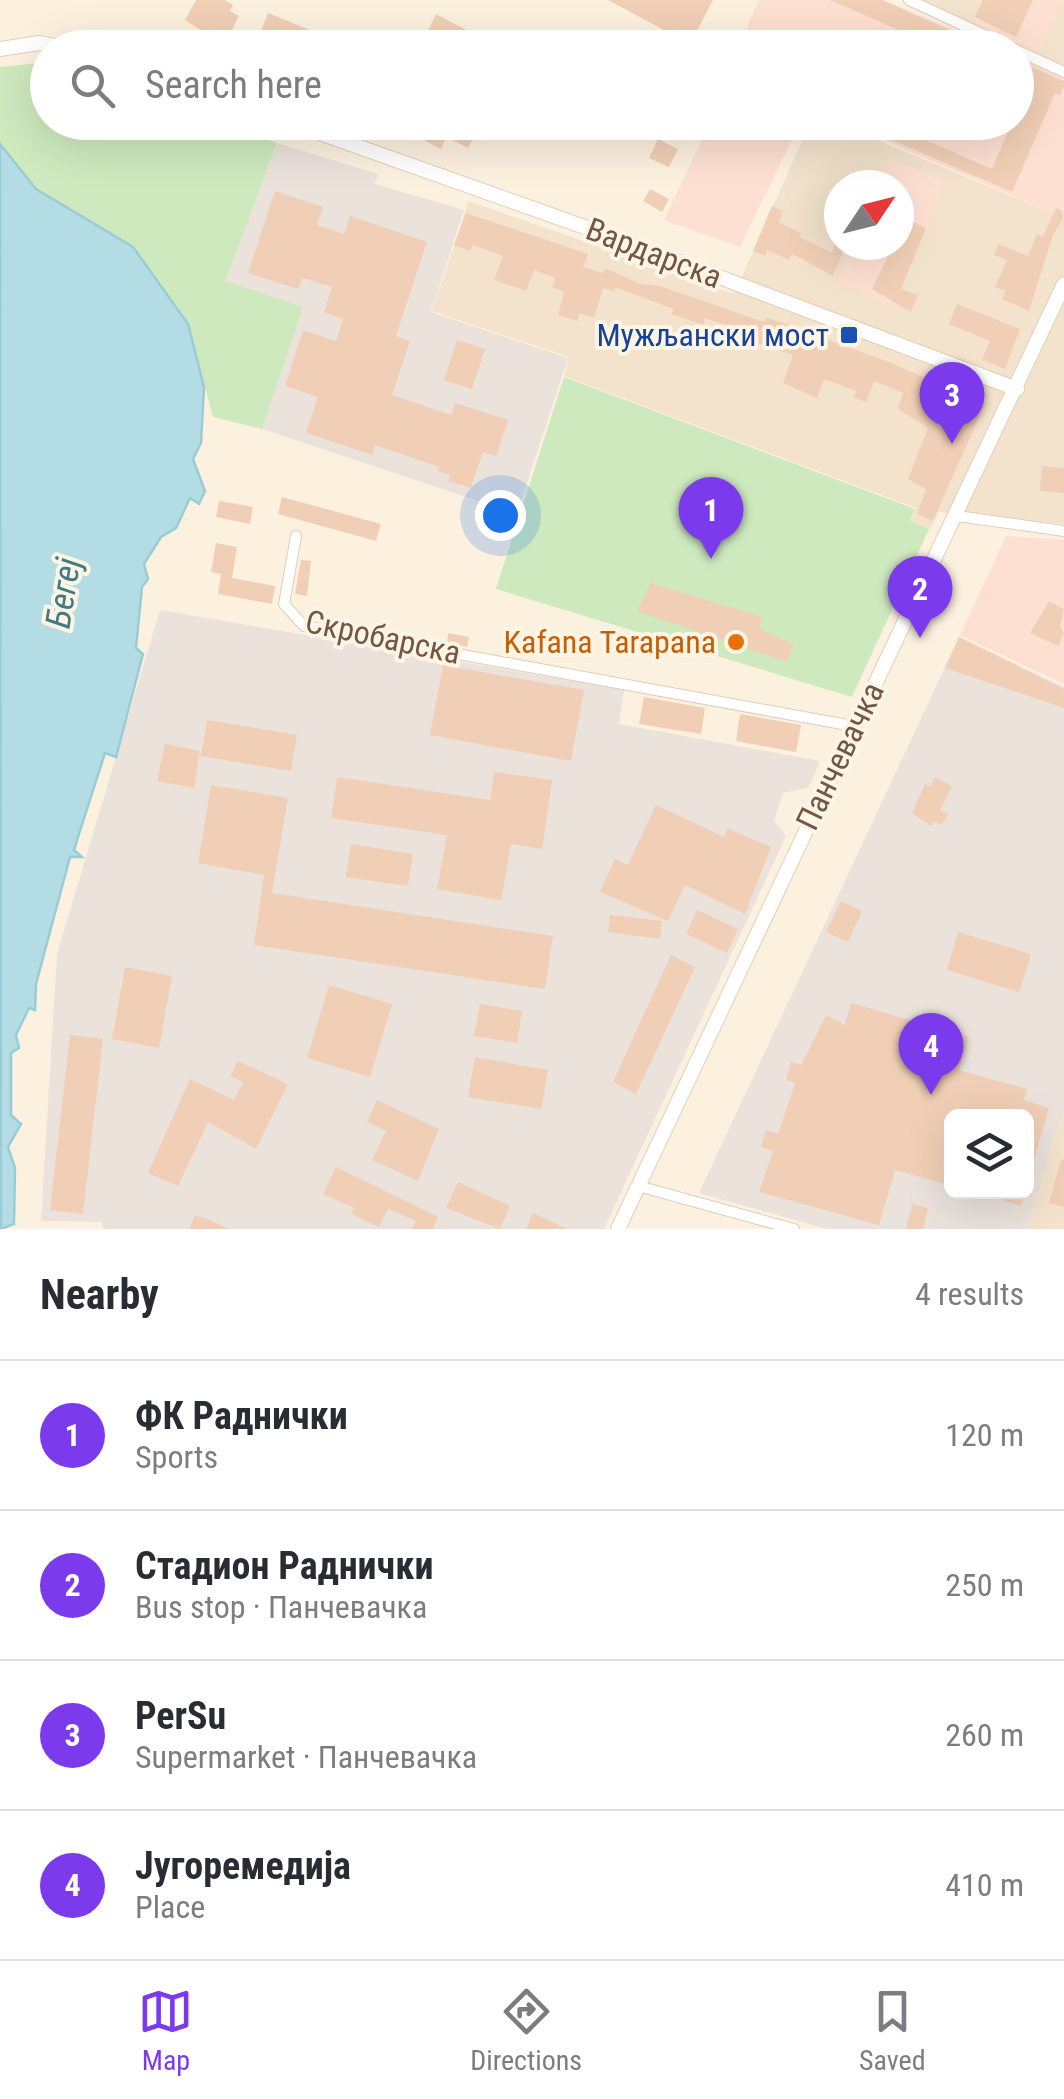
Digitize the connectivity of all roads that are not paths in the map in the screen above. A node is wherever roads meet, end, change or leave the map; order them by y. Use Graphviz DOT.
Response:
graph roads {
  1 [pos="909,0"];
  2 [pos="973,30"];
  3 [pos="30,45"];
  4 [pos="1,48"];
  5 [pos="1034,58"];
  6 [pos="1064,72"];
  7 [pos="340,140"];
  8 [pos="1062,292"];
  9 [pos="1017,389"];
  10 [pos="957,516"];
  11 [pos="1064,530"];
  12 [pos="296,536"];
  13 [pos="853,726"];
  14 [pos="638,1186"];
  15 [pos="618,1229"];
  16 [pos="794,1229"];
  1 -- 2 [label="street"];
  3 -- 4 [label="street"];
  5 -- 6 [label="street"];
  7 -- 9 [label="street, Вардарска"];
  8 -- 9 [label="street, Панчевачка"];
  9 -- 10 [label="street, Панчевачка"];
  10 -- 11 [label="street"];
  10 -- 13 [label="street, Панчевачка"];
  12 -- 13 [label="street, Скробарска"];
  13 -- 14 [label="street, Панчевачка"];
  14 -- 15 [label="street, Панчевачка"];
  14 -- 16 [label="street"];
}
